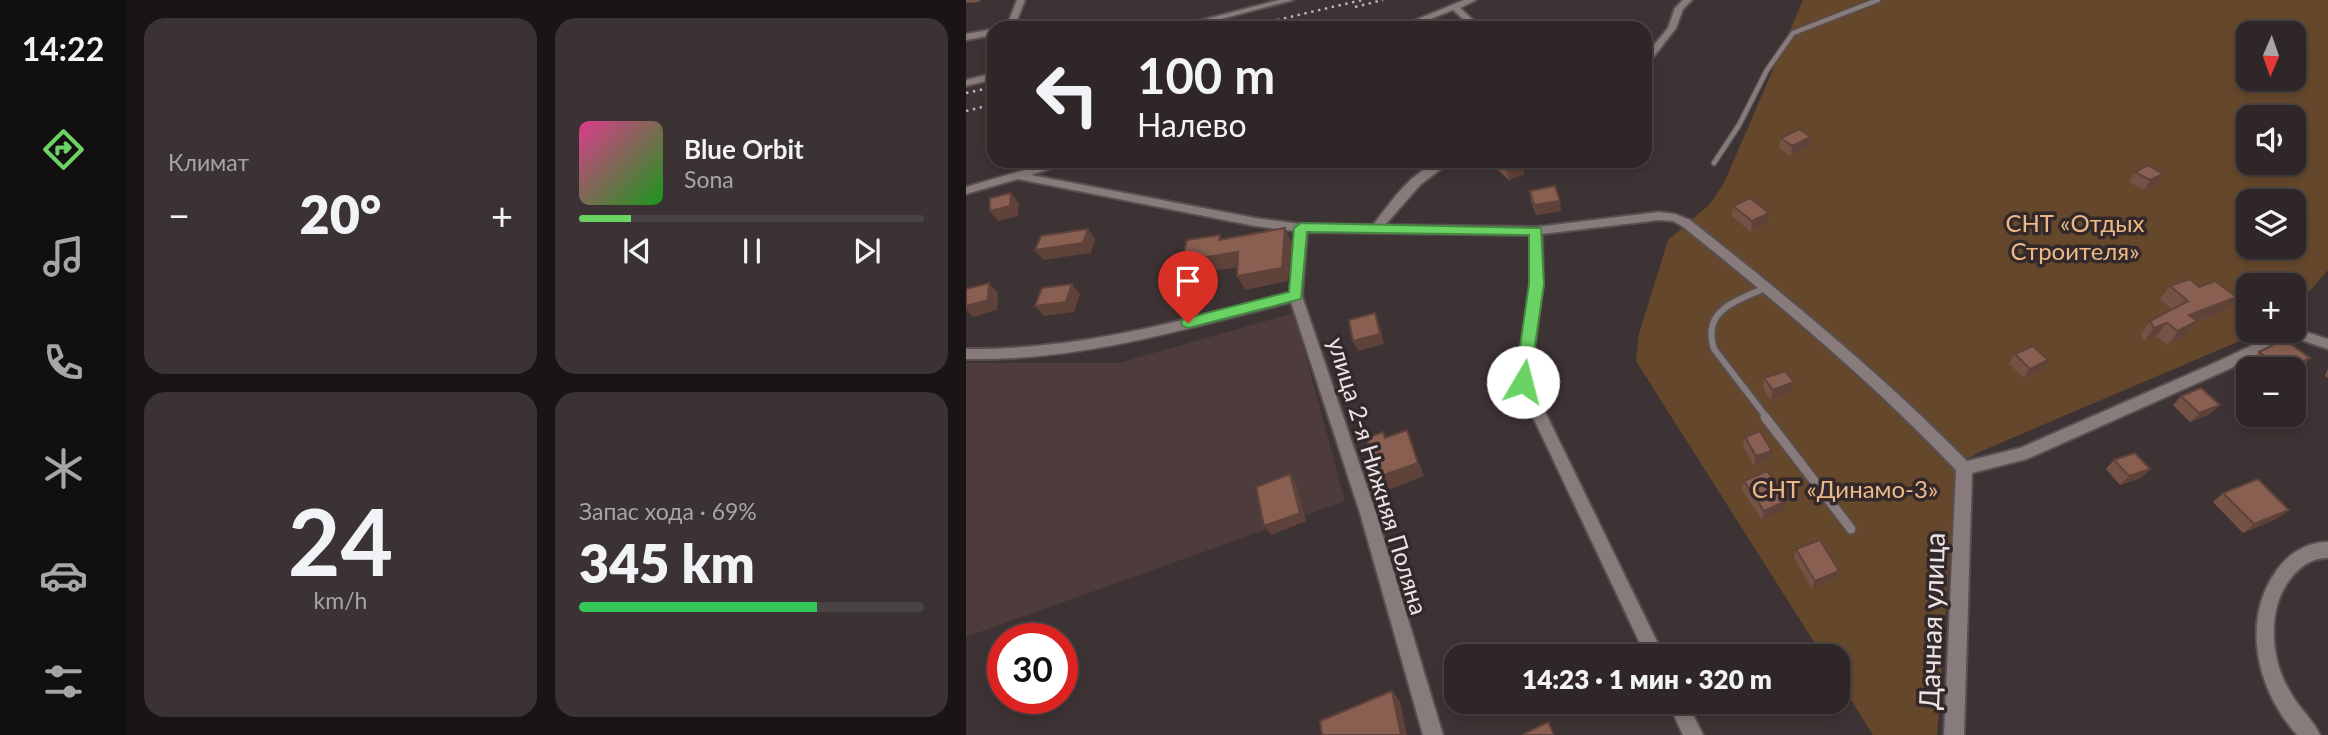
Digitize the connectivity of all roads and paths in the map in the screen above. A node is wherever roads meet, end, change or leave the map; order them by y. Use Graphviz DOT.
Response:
graph roads {
  1 [pos="1020,0"];
  2 [pos="1289,0"];
  3 [pos="1472,0"];
  4 [pos="1688,0"];
  5 [pos="1878,0"];
  6 [pos="1275,2"];
  7 [pos="1453,6"];
  8 [pos="1012,21"];
  9 [pos="1203,21"];
  10 [pos="1417,21"];
  11 [pos="1470,21"];
  12 [pos="987,33"];
  13 [pos="966,37"];
  14 [pos="1652,53"];
  15 [pos="987,78"];
  16 [pos="966,83"];
  17 [pos="1714,163"];
  18 [pos="1045,168"];
  19 [pos="1431,168"];
  20 [pos="1019,176"];
  21 [pos="966,191"];
  22 [pos="1301,228"];
  23 [pos="1375,230"];
  24 [pos="1536,231"];
  25 [pos="1767,287"];
  26 [pos="1296,296"];
  27 [pos="2328,344"];
  28 [pos="966,354"];
  29 [pos="1964,468"];
  30 [pos="1851,529"];
  31 [pos="2328,550"];
  32 [pos="1649,644"];
  33 [pos="1683,714"];
  34 [pos="1433,735"];
  35 [pos="1693,735"];
  36 [pos="1954,735"];
  37 [pos="2310,735"];
  1 -- 8 [label="street"];
  2 -- 6 [label="street"];
  3 -- 7 [label="street"];
  4 -- 14 [label="street"];
  5 -- 17 [label="lane"];
  6 -- 9 [label="street"];
  7 -- 10 [label="street"];
  7 -- 11 [label="street"];
  12 -- 13 [label="street"];
  15 -- 16 [label="street"];
  18 -- 20 [label="street"];
  19 -- 23 [label="street"];
  20 -- 21 [label="street"];
  20 -- 22 [label="street"];
  22 -- 23 [label="street"];
  22 -- 26 [label="street, улица 2-я Нижняя Поляна"];
  23 -- 24 [label="street"];
  24 -- 25 [label="street"];
  24 -- 32 [label="street"];
  25 -- 29 [label="street"];
  25 -- 30 [label="lane"];
  26 -- 28 [label="street"];
  26 -- 34 [label="street, улица 2-я Нижняя Поляна"];
  27 -- 29 [label="street"];
  29 -- 36 [label="street, Дачная улица"];
  31 -- 37 [label="street"];
  33 -- 35 [label="street"];
}
